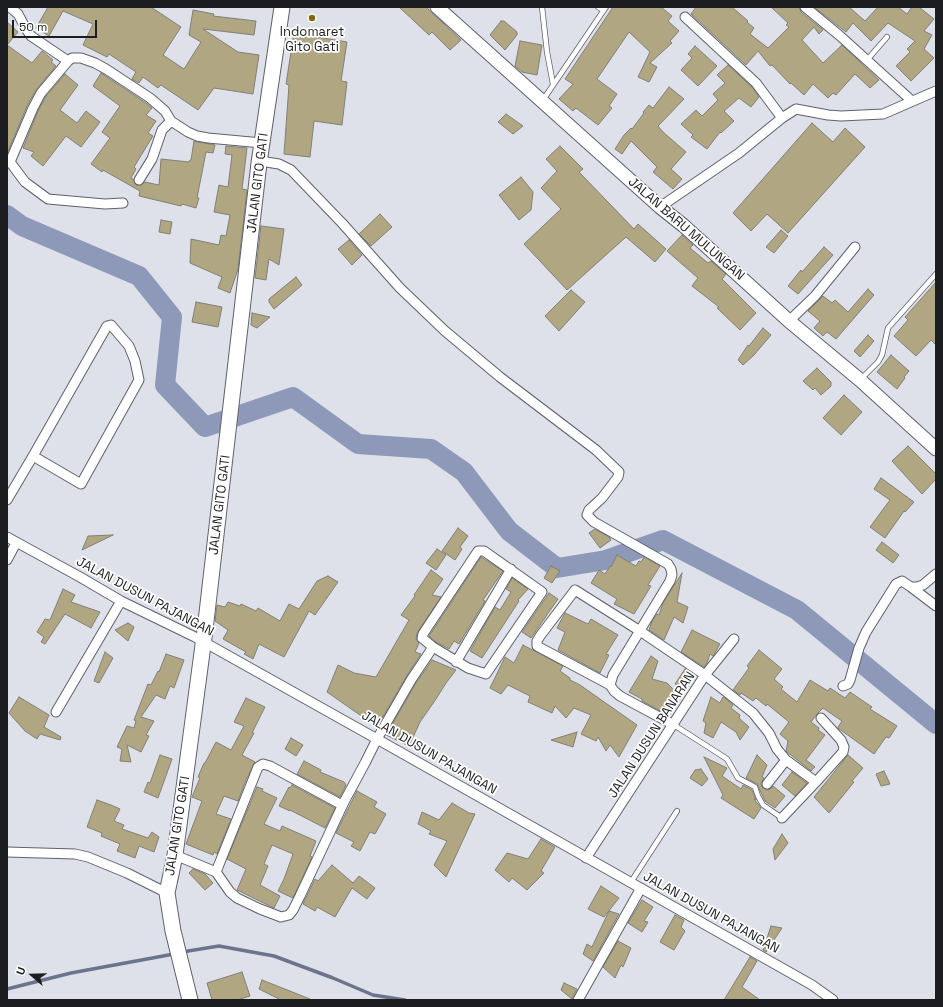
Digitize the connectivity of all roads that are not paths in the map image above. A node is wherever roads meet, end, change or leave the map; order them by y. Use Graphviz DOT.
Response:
graph roads {
  1 [pos="10,7"];
  2 [pos="282,7"];
  3 [pos="437,7"];
  4 [pos="542,7"];
  5 [pos="598,7"];
  6 [pos="805,7"];
  7 [pos="605,8"];
  8 [pos="685,17"];
  9 [pos="887,36"];
  10 [pos="867,60"];
  11 [pos="68,61"];
  12 [pos="553,84"];
  13 [pos="936,91"];
  14 [pos="912,101"];
  15 [pos="542,102"];
  16 [pos="782,118"];
  17 [pos="171,121"];
  18 [pos="262,143"];
  19 [pos="9,161"];
  20 [pos="260,161"];
  21 [pos="139,180"];
  22 [pos="123,203"];
  23 [pos="660,207"];
  24 [pos="855,247"];
  25 [pos="936,274"];
  26 [pos="789,322"];
  27 [pos="860,380"];
  28 [pos="936,449"];
  29 [pos="32,456"];
  30 [pos="7,500"];
  31 [pos="7,538"];
  32 [pos="16,543"];
  33 [pos="7,560"];
  34 [pos="511,569"];
  35 [pos="936,574"];
  36 [pos="911,587"];
  37 [pos="121,601"];
  38 [pos="936,606"];
  39 [pos="640,631"];
  40 [pos="734,639"];
  41 [pos="203,642"];
  42 [pos="433,647"];
  43 [pos="456,662"];
  44 [pos="705,675"];
  45 [pos="610,686"];
  46 [pos="843,686"];
  47 [pos="56,712"];
  48 [pos="821,718"];
  49 [pos="674,725"];
  50 [pos="377,739"];
  51 [pos="786,760"];
  52 [pos="816,782"];
  53 [pos="767,784"];
  54 [pos="342,805"];
  55 [pos="677,811"];
  56 [pos="782,818"];
  57 [pos="7,852"];
  58 [pos="175,855"];
  59 [pos="586,858"];
  60 [pos="216,872"];
  61 [pos="631,882"];
  62 [pos="641,888"];
  63 [pos="167,893"];
  64 [pos="190,1000"];
  65 [pos="578,1000"];
  66 [pos="833,1000"];
  1 -- 11 [label="street"];
  2 -- 18 [label="main road, JALAN GITO GATI"];
  3 -- 15 [label="main road, JALAN BARU MULUNGAN"];
  4 -- 12 [label="lane"];
  5 -- 7 [label="lane"];
  6 -- 10 [label="street"];
  7 -- 12 [label="lane"];
  8 -- 16 [label="street"];
  9 -- 10 [label="lane"];
  10 -- 14 [label="street"];
  11 -- 17 [label="street"];
  11 -- 19 [label="street"];
  12 -- 15 [label="lane"];
  13 -- 14 [label="street"];
  14 -- 16 [label="street"];
  15 -- 23 [label="main road, JALAN BARU MULUNGAN"];
  16 -- 23 [label="street"];
  17 -- 18 [label="street"];
  17 -- 21 [label="street"];
  18 -- 20 [label="main road, JALAN GITO GATI"];
  19 -- 22 [label="street"];
  20 -- 39 [label="street"];
  20 -- 41 [label="main road, JALAN GITO GATI"];
  23 -- 26 [label="main road, JALAN BARU MULUNGAN"];
  24 -- 26 [label="street"];
  25 -- 27 [label="lane"];
  26 -- 27 [label="main road, JALAN BARU MULUNGAN"];
  27 -- 28 [label="main road, JALAN BARU MULUNGAN"];
  29 -- 29 [label="street"];
  29 -- 30 [label="street"];
  31 -- 32 [label="street, JALAN DUSUN PAJANGAN"];
  32 -- 33 [label="street"];
  32 -- 37 [label="street, JALAN DUSUN PAJANGAN"];
  34 -- 42 [label="street"];
  34 -- 43 [label="street"];
  34 -- 43 [label="street"];
  35 -- 36 [label="street"];
  36 -- 38 [label="street"];
  36 -- 46 [label="street"];
  37 -- 41 [label="street, JALAN DUSUN PAJANGAN"];
  37 -- 47 [label="street"];
  39 -- 44 [label="street"];
  39 -- 45 [label="street"];
  39 -- 45 [label="street"];
  40 -- 44 [label="street"];
  41 -- 50 [label="street, JALAN DUSUN PAJANGAN"];
  41 -- 58 [label="main road, JALAN GITO GATI"];
  42 -- 43 [label="street"];
  42 -- 50 [label="street"];
  44 -- 49 [label="street, JALAN DUSUN BANARAN"];
  44 -- 51 [label="street, JALAN DUSUN BANARAN"];
  45 -- 49 [label="street"];
  48 -- 52 [label="street"];
  49 -- 56 [label="lane"];
  49 -- 59 [label="street, JALAN DUSUN BANARAN"];
  50 -- 54 [label="street"];
  50 -- 59 [label="street, JALAN DUSUN PAJANGAN"];
  51 -- 52 [label="street, JALAN DUSUN BANARAN"];
  51 -- 53 [label="street"];
  52 -- 56 [label="street"];
  54 -- 60 [label="street"];
  54 -- 60 [label="street"];
  55 -- 61 [label="lane"];
  57 -- 63 [label="street"];
  58 -- 60 [label="street"];
  58 -- 63 [label="main road, JALAN GITO GATI"];
  59 -- 61 [label="street, JALAN DUSUN PAJANGAN"];
  61 -- 62 [label="street, JALAN DUSUN PAJANGAN"];
  62 -- 65 [label="street"];
  62 -- 66 [label="street, JALAN DUSUN PAJANGAN"];
  63 -- 64 [label="main road, JALAN GITO GATI"];
}
